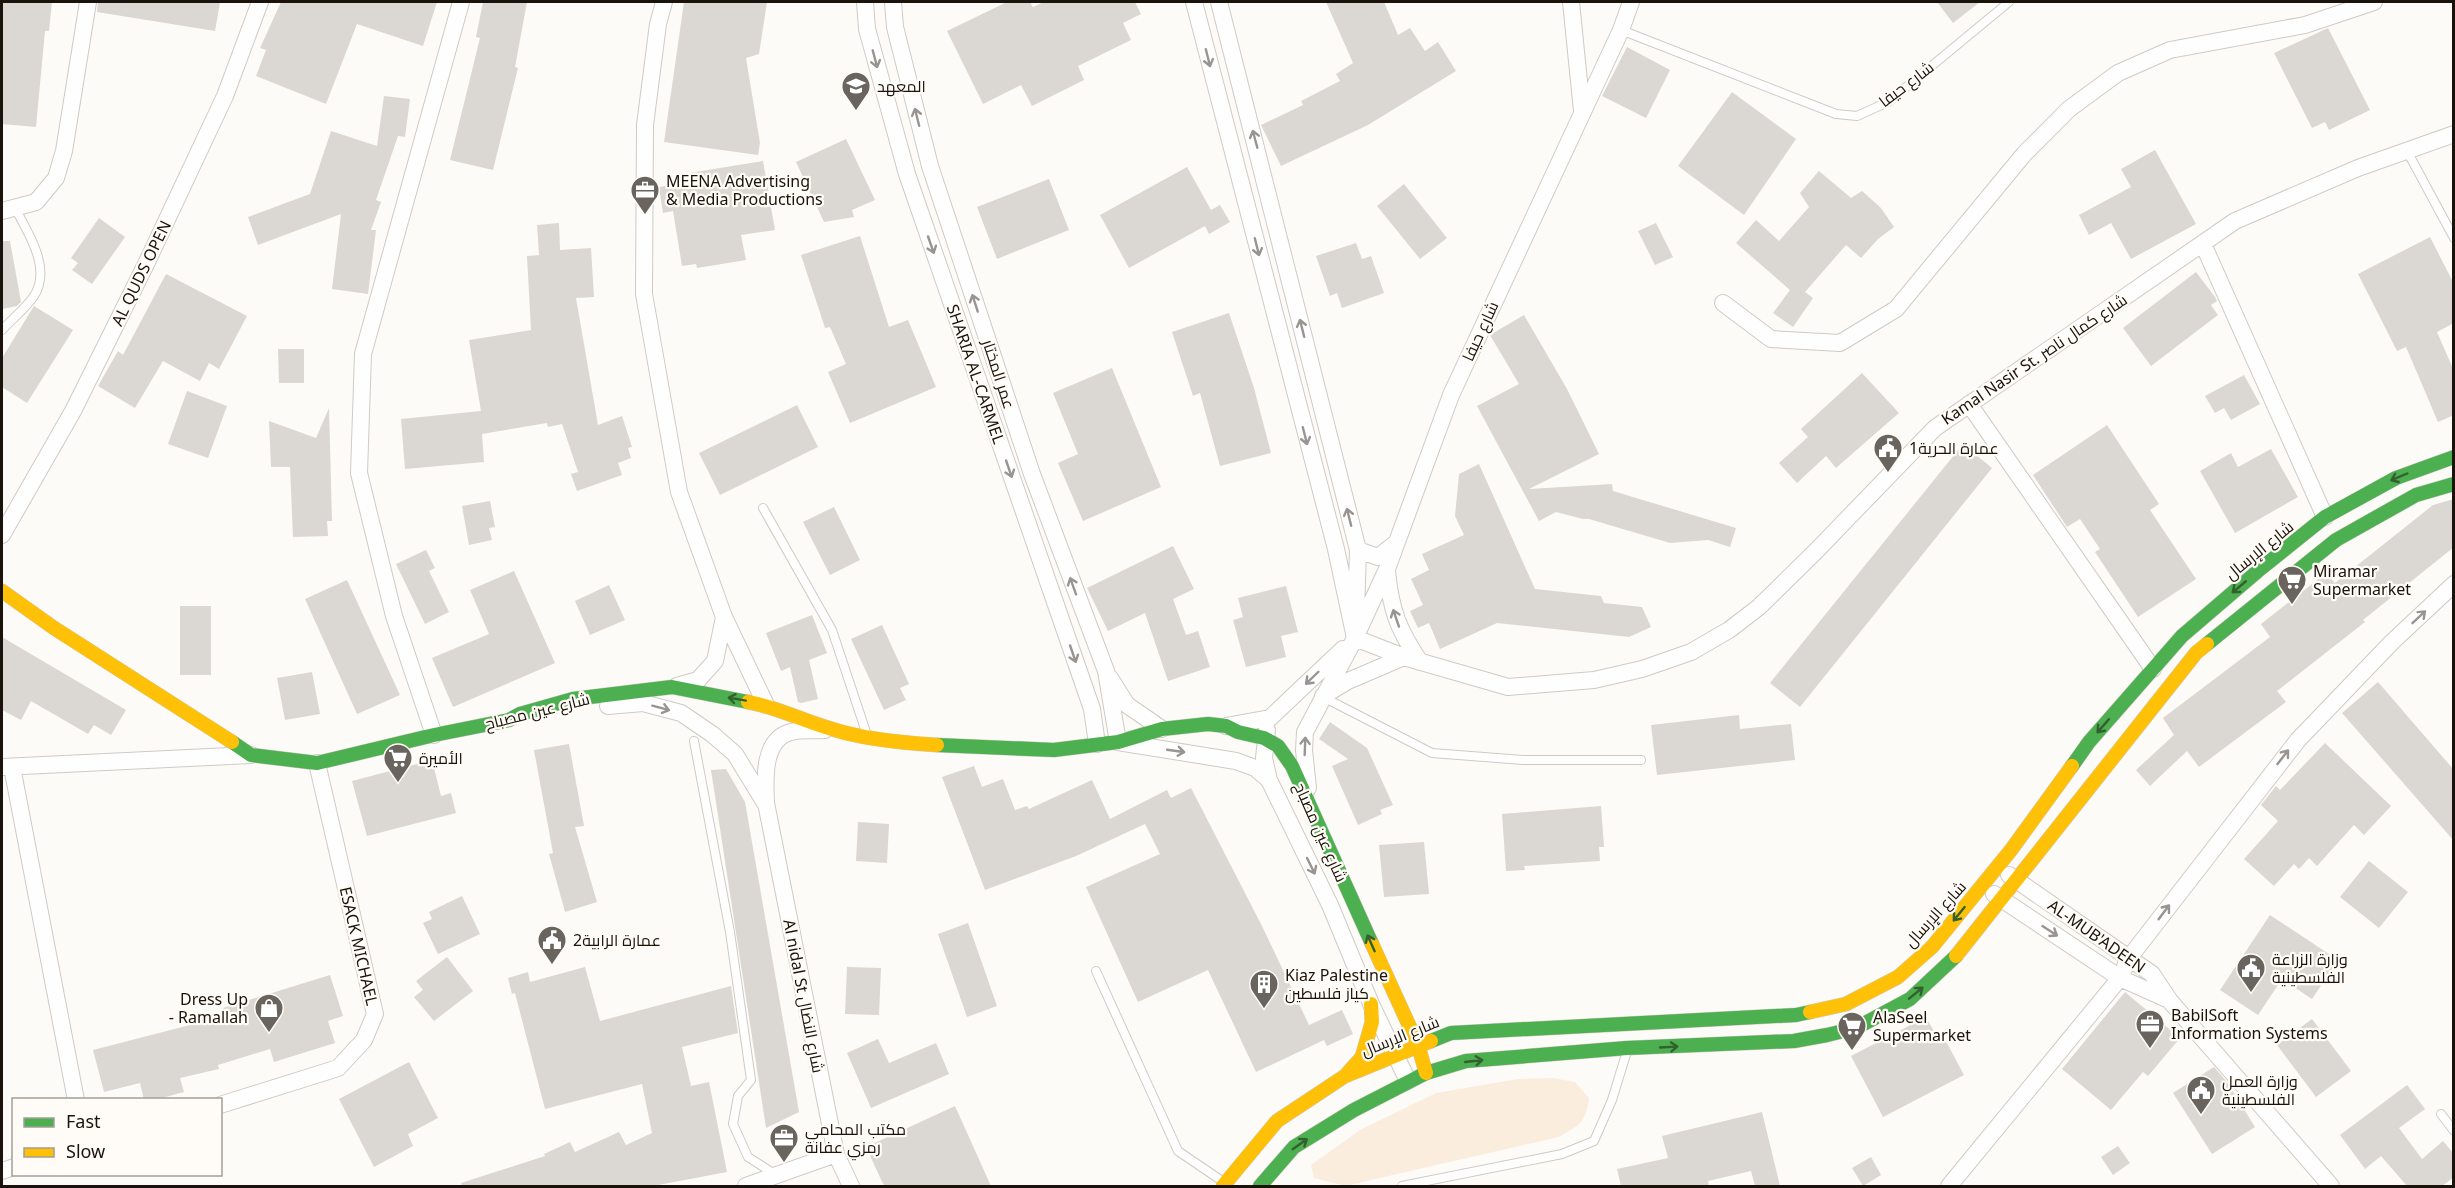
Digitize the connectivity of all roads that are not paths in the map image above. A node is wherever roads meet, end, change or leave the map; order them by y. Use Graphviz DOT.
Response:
graph roads {
  1 [pos="88,2"];
  2 [pos="260,2"];
  3 [pos="461,2"];
  4 [pos="664,2"];
  5 [pos="865,2"];
  6 [pos="893,2"];
  7 [pos="1219,2"];
  8 [pos="1571,2"];
  9 [pos="1631,2"];
  10 [pos="2008,2"];
  11 [pos="2374,2"];
  12 [pos="1200,4"];
  13 [pos="1621,30"];
  14 [pos="1582,112"];
  15 [pos="2454,135"];
  16 [pos="2407,151"];
  17 [pos="8,210"];
  18 [pos="2454,238"];
  19 [pos="2203,244"];
  20 [pos="1723,303"];
  21 [pos="2,330"];
  22 [pos="1969,404"];
  23 [pos="2454,457"];
  24 [pos="2454,484"];
  25 [pos="764,508"];
  26 [pos="2325,517"];
  27 [pos="2,535"];
  28 [pos="1397,542"];
  29 [pos="1358,550"];
  30 [pos="1387,569"];
  31 [pos="2454,584"];
  32 [pos="2,591"];
  33 [pos="724,617"];
  34 [pos="1355,638"];
  35 [pos="1412,660"];
  36 [pos="2153,669"];
  37 [pos="1106,672"];
  38 [pos="672,687"];
  39 [pos="1323,697"];
  40 [pos="766,705"];
  41 [pos="520,714"];
  42 [pos="1270,718"];
  43 [pos="1226,726"];
  44 [pos="1162,729"];
  45 [pos="833,730"];
  46 [pos="434,735"];
  47 [pos="867,735"];
  48 [pos="1264,738"];
  49 [pos="694,741"];
  50 [pos="1118,742"];
  51 [pos="1097,744"];
  52 [pos="251,755"];
  53 [pos="1641,760"];
  54 [pos="317,764"];
  55 [pos="7,767"];
  56 [pos="1269,780"];
  57 [pos="766,803"];
  58 [pos="1309,804"];
  59 [pos="1997,867"];
  60 [pos="2017,880"];
  61 [pos="1983,885"];
  62 [pos="2001,899"];
  63 [pos="2129,958"];
  64 [pos="1096,971"];
  65 [pos="2120,978"];
  66 [pos="1394,996"];
  67 [pos="2170,1001"];
  68 [pos="1371,1004"];
  69 [pos="1451,1033"];
  70 [pos="1418,1045"];
  71 [pos="1627,1048"];
  72 [pos="1395,1055"];
  73 [pos="1426,1073"];
  74 [pos="1346,1076"];
  75 [pos="1408,1081"];
  76 [pos="76,1098"];
  77 [pos="222,1104"];
  78 [pos="2441,1114"];
  79 [pos="2454,1131"];
  80 [pos="836,1154"];
  81 [pos="776,1176"];
  82 [pos="1450,1177"];
  83 [pos="1224,1185"];
  84 [pos="746,1186"];
  85 [pos="851,1186"];
  86 [pos="1260,1186"];
  87 [pos="1402,1186"];
  88 [pos="1452,1186"];
  89 [pos="1949,1186"];
  90 [pos="2331,1186"];
  1 -- 17 [label="street"];
  2 -- 27 [label="street, AL QUDS OPEN"];
  3 -- 46 [label="street"];
  4 -- 33 [label="street"];
  5 -- 51 [label="street, SHARIA AL-CARMEL, one-way"];
  37 -- 6 [label="street, عمر المختار, one-way"];
  29 -- 7 [label="street, one-way"];
  8 -- 14 [label="street"];
  9 -- 13 [label="street, شارع حيفا"];
  10 -- 13 [label="lane, شارع حيفا"];
  11 -- 20 [label="street"];
  12 -- 34 [label="street, one-way"];
  13 -- 14 [label="street, شارع حيفا"];
  14 -- 28 [label="street, شارع حيفا"];
  15 -- 16 [label="street, Kamal Nasir St. شارع كمال ناصر"];
  16 -- 18 [label="lane"];
  16 -- 19 [label="street, Kamal Nasir St. شارع كمال ناصر"];
  17 -- 21 [label="lane"];
  19 -- 22 [label="street, Kamal Nasir St. شارع كمال ناصر"];
  19 -- 26 [label="street"];
  22 -- 35 [label="street, Kamal Nasir St. شارع كمال ناصر"];
  22 -- 36 [label="street"];
  23 -- 26 [label="main road, شارع الإرسال, one-way"];
  24 -- 60 [label="main road"];
  25 -- 47 [label="lane"];
  26 -- 36 [label="main road, شارع الإرسال, one-way"];
  28 -- 29 [label="street"];
  28 -- 30 [label="street, شارع حيفا"];
  29 -- 34 [label="street"];
  30 -- 34 [label="street, شارع حيفا"];
  35 -- 30 [label="street, one-way"];
  63 -- 31 [label="street, one-way"];
  32 -- 52 [label="main road, شارع عين مصباح"];
  33 -- 38 [label="street"];
  33 -- 40 [label="street"];
  34 -- 35 [label="street, Kamal Nasir St. شارع كمال ناصر"];
  34 -- 39 [label="street, شارع حيفا"];
  34 -- 42 [label="street, one-way"];
  35 -- 39 [label="street"];
  36 -- 59 [label="main road, شارع الإرسال, one-way"];
  37 -- 44 [label="street"];
  37 -- 50 [label="street, عمر المختار"];
  40 -- 38 [label="main road, شارع عين مصباح, one-way"];
  38 -- 41 [label="main road, شارع عين مصباح"];
  39 -- 53 [label="lane"];
  58 -- 39 [label="street, شارع حيفا, one-way"];
  40 -- 45 [label="main road, شارع عين مصباح"];
  41 -- 46 [label="main road, شارع عين مصباح"];
  41 -- 57 [label="street, one-way"];
  42 -- 43 [label="street"];
  42 -- 48 [label="street"];
  43 -- 44 [label="main road, شارع عين مصباح"];
  43 -- 48 [label="main road, شارع عين مصباح"];
  44 -- 50 [label="main road, شارع عين مصباح"];
  45 -- 47 [label="main road, شارع عين مصباح"];
  45 -- 57 [label="street"];
  46 -- 54 [label="main road, شارع عين مصباح"];
  47 -- 51 [label="main road, شارع عين مصباح"];
  48 -- 56 [label="street"];
  48 -- 58 [label="main road, شارع عين مصباح"];
  49 -- 81 [label="lane"];
  50 -- 51 [label="main road, شارع عين مصباح"];
  50 -- 56 [label="street, شارع عين مصباح, one-way"];
  52 -- 54 [label="main road, شارع عين مصباح"];
  52 -- 55 [label="street"];
  54 -- 77 [label="street, ESACK MICHAEL"];
  55 -- 76 [label="street"];
  56 -- 68 [label="street, شارع عين مصباح, one-way"];
  57 -- 80 [label="street, Al nidal St شارع النضال"];
  66 -- 58 [label="main road, شارع عين مصباح, one-way"];
  59 -- 60 [label="street, AL-MUB'ADEEN"];
  59 -- 61 [label="main road, شارع الإرسال"];
  60 -- 62 [label="main road"];
  60 -- 63 [label="street, AL-MUB'ADEEN"];
  61 -- 62 [label="street"];
  61 -- 69 [label="main road, شارع الإرسال, one-way"];
  62 -- 65 [label="street, one-way"];
  71 -- 62 [label="main road, one-way"];
  63 -- 65 [label="street"];
  63 -- 67 [label="street, AL-MUB'ADEEN"];
  64 -- 83 [label="lane"];
  65 -- 67 [label="street"];
  65 -- 89 [label="street"];
  66 -- 69 [label="main road"];
  66 -- 70 [label="main road, شارع عين مصباح"];
  67 -- 90 [label="street, AL-MUB'ADEEN"];
  68 -- 72 [label="street, شارع عين مصباح"];
  68 -- 74 [label="main road"];
  69 -- 70 [label="main road, شارع الإرسال"];
  70 -- 72 [label="main road, شارع الإرسال"];
  70 -- 73 [label="main road, شارع عين مصباح"];
  73 -- 71 [label="main road, one-way"];
  71 -- 82 [label="lane"];
  72 -- 74 [label="main road, شارع الإرسال"];
  72 -- 75 [label="street, شارع عين مصباح"];
  73 -- 75 [label="main road"];
  74 -- 83 [label="main road, شارع الإرسال"];
  86 -- 75 [label="main road, one-way"];
  78 -- 79 [label="lane"];
  80 -- 81 [label="street"];
  80 -- 85 [label="street, Al nidal St شارع النضال"];
  81 -- 84 [label="street"];
  82 -- 87 [label="lane"];
  82 -- 88 [label="lane"];
}
